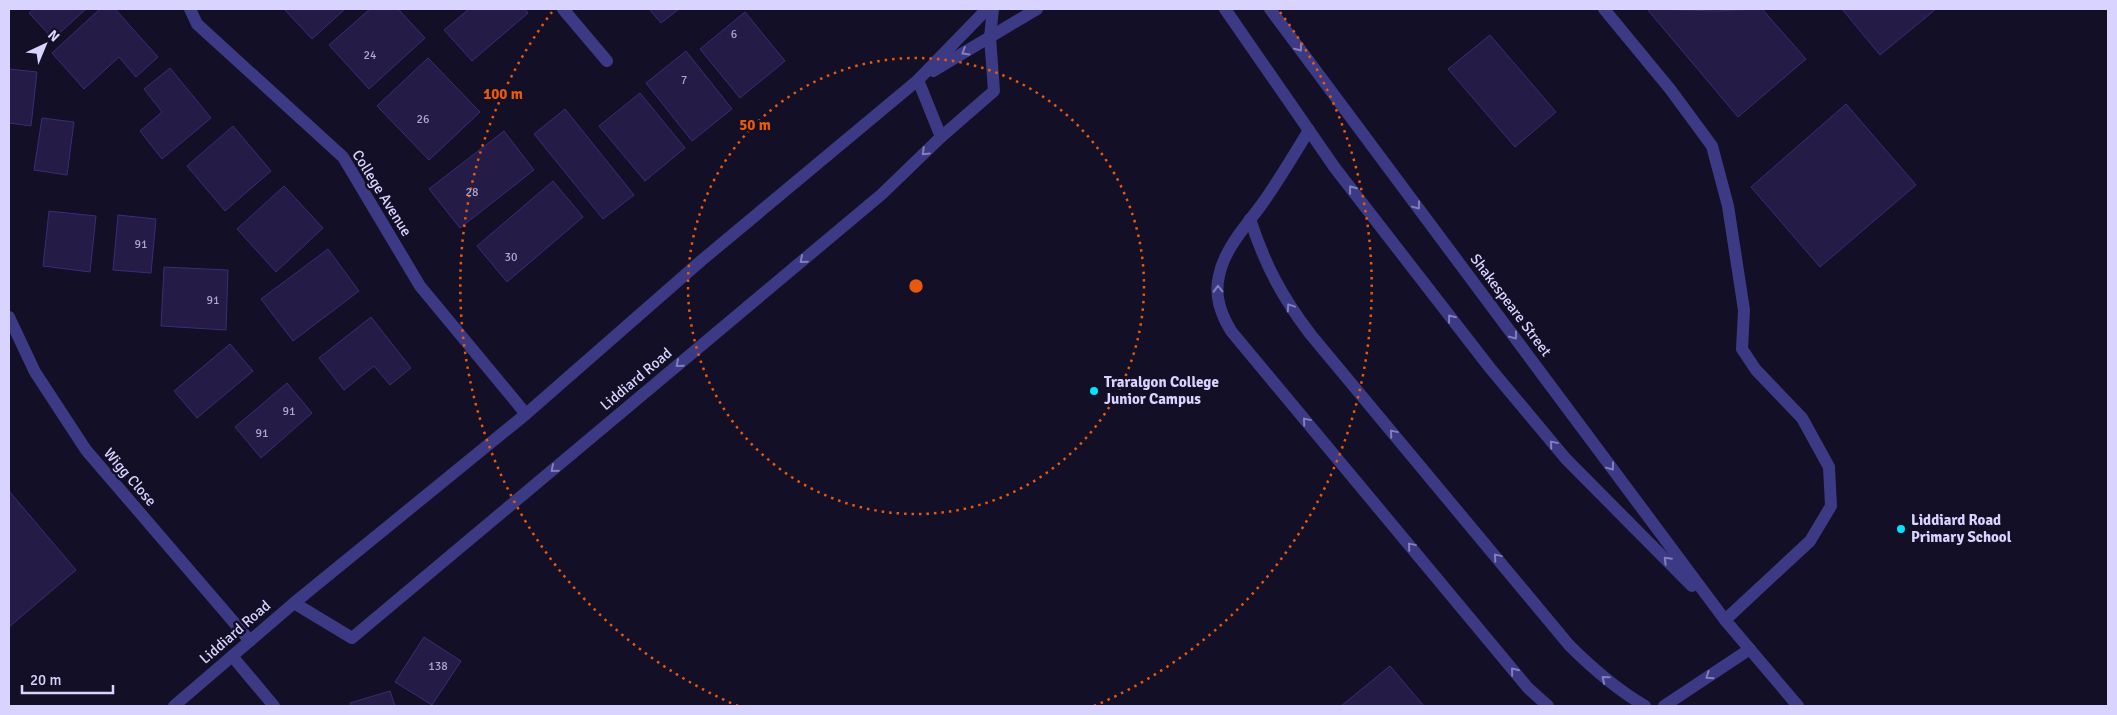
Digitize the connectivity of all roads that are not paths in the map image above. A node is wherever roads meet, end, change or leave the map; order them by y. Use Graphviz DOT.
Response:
graph roads {
  1 [pos="190,9"];
  2 [pos="563,9"];
  3 [pos="987,9"];
  4 [pos="993,9"];
  5 [pos="1037,9"];
  6 [pos="1224,9"];
  7 [pos="1270,9"];
  8 [pos="1604,9"];
  9 [pos="990,37"];
  10 [pos="607,61"];
  11 [pos="918,80"];
  12 [pos="1309,130"];
  13 [pos="941,137"];
  14 [pos="1250,220"];
  15 [pos="9,317"];
  16 [pos="526,414"];
  17 [pos="294,603"];
  18 [pos="1726,620"];
  19 [pos="250,641"];
  20 [pos="1750,649"];
  21 [pos="232,656"];
  22 [pos="174,706"];
  23 [pos="274,706"];
  24 [pos="1548,706"];
  25 [pos="1645,706"];
  26 [pos="1664,706"];
  27 [pos="1798,706"];
  1 -- 16 [label="street, College Avenue"];
  2 -- 10 [label="street"];
  3 -- 11 [label="street, Liddiard Road"];
  4 -- 9 [label="street"];
  5 -- 9 [label="street, Liddiard Road"];
  6 -- 12 [label="street, Shakespeare Street"];
  7 -- 18 [label="street, Shakespeare Street, one-way"];
  8 -- 18 [label="street"];
  9 -- 11 [label="street, Liddiard Road, one-way"];
  9 -- 13 [label="street"];
  11 -- 13 [label="street"];
  11 -- 16 [label="street, Liddiard Road"];
  12 -- 14 [label="street"];
  18 -- 12 [label="street, Shakespeare Street, one-way"];
  13 -- 17 [label="street, Liddiard Road, one-way"];
  24 -- 14 [label="street, one-way"];
  25 -- 14 [label="street, one-way"];
  15 -- 19 [label="street, Wigg Close"];
  16 -- 17 [label="street, Liddiard Road"];
  17 -- 19 [label="street, Liddiard Road"];
  18 -- 20 [label="street, Shakespeare Street"];
  19 -- 21 [label="street, Liddiard Road"];
  20 -- 26 [label="street, one-way"];
  20 -- 27 [label="street, Shakespeare Street"];
  21 -- 22 [label="street, Liddiard Road"];
  21 -- 23 [label="street"];
}
